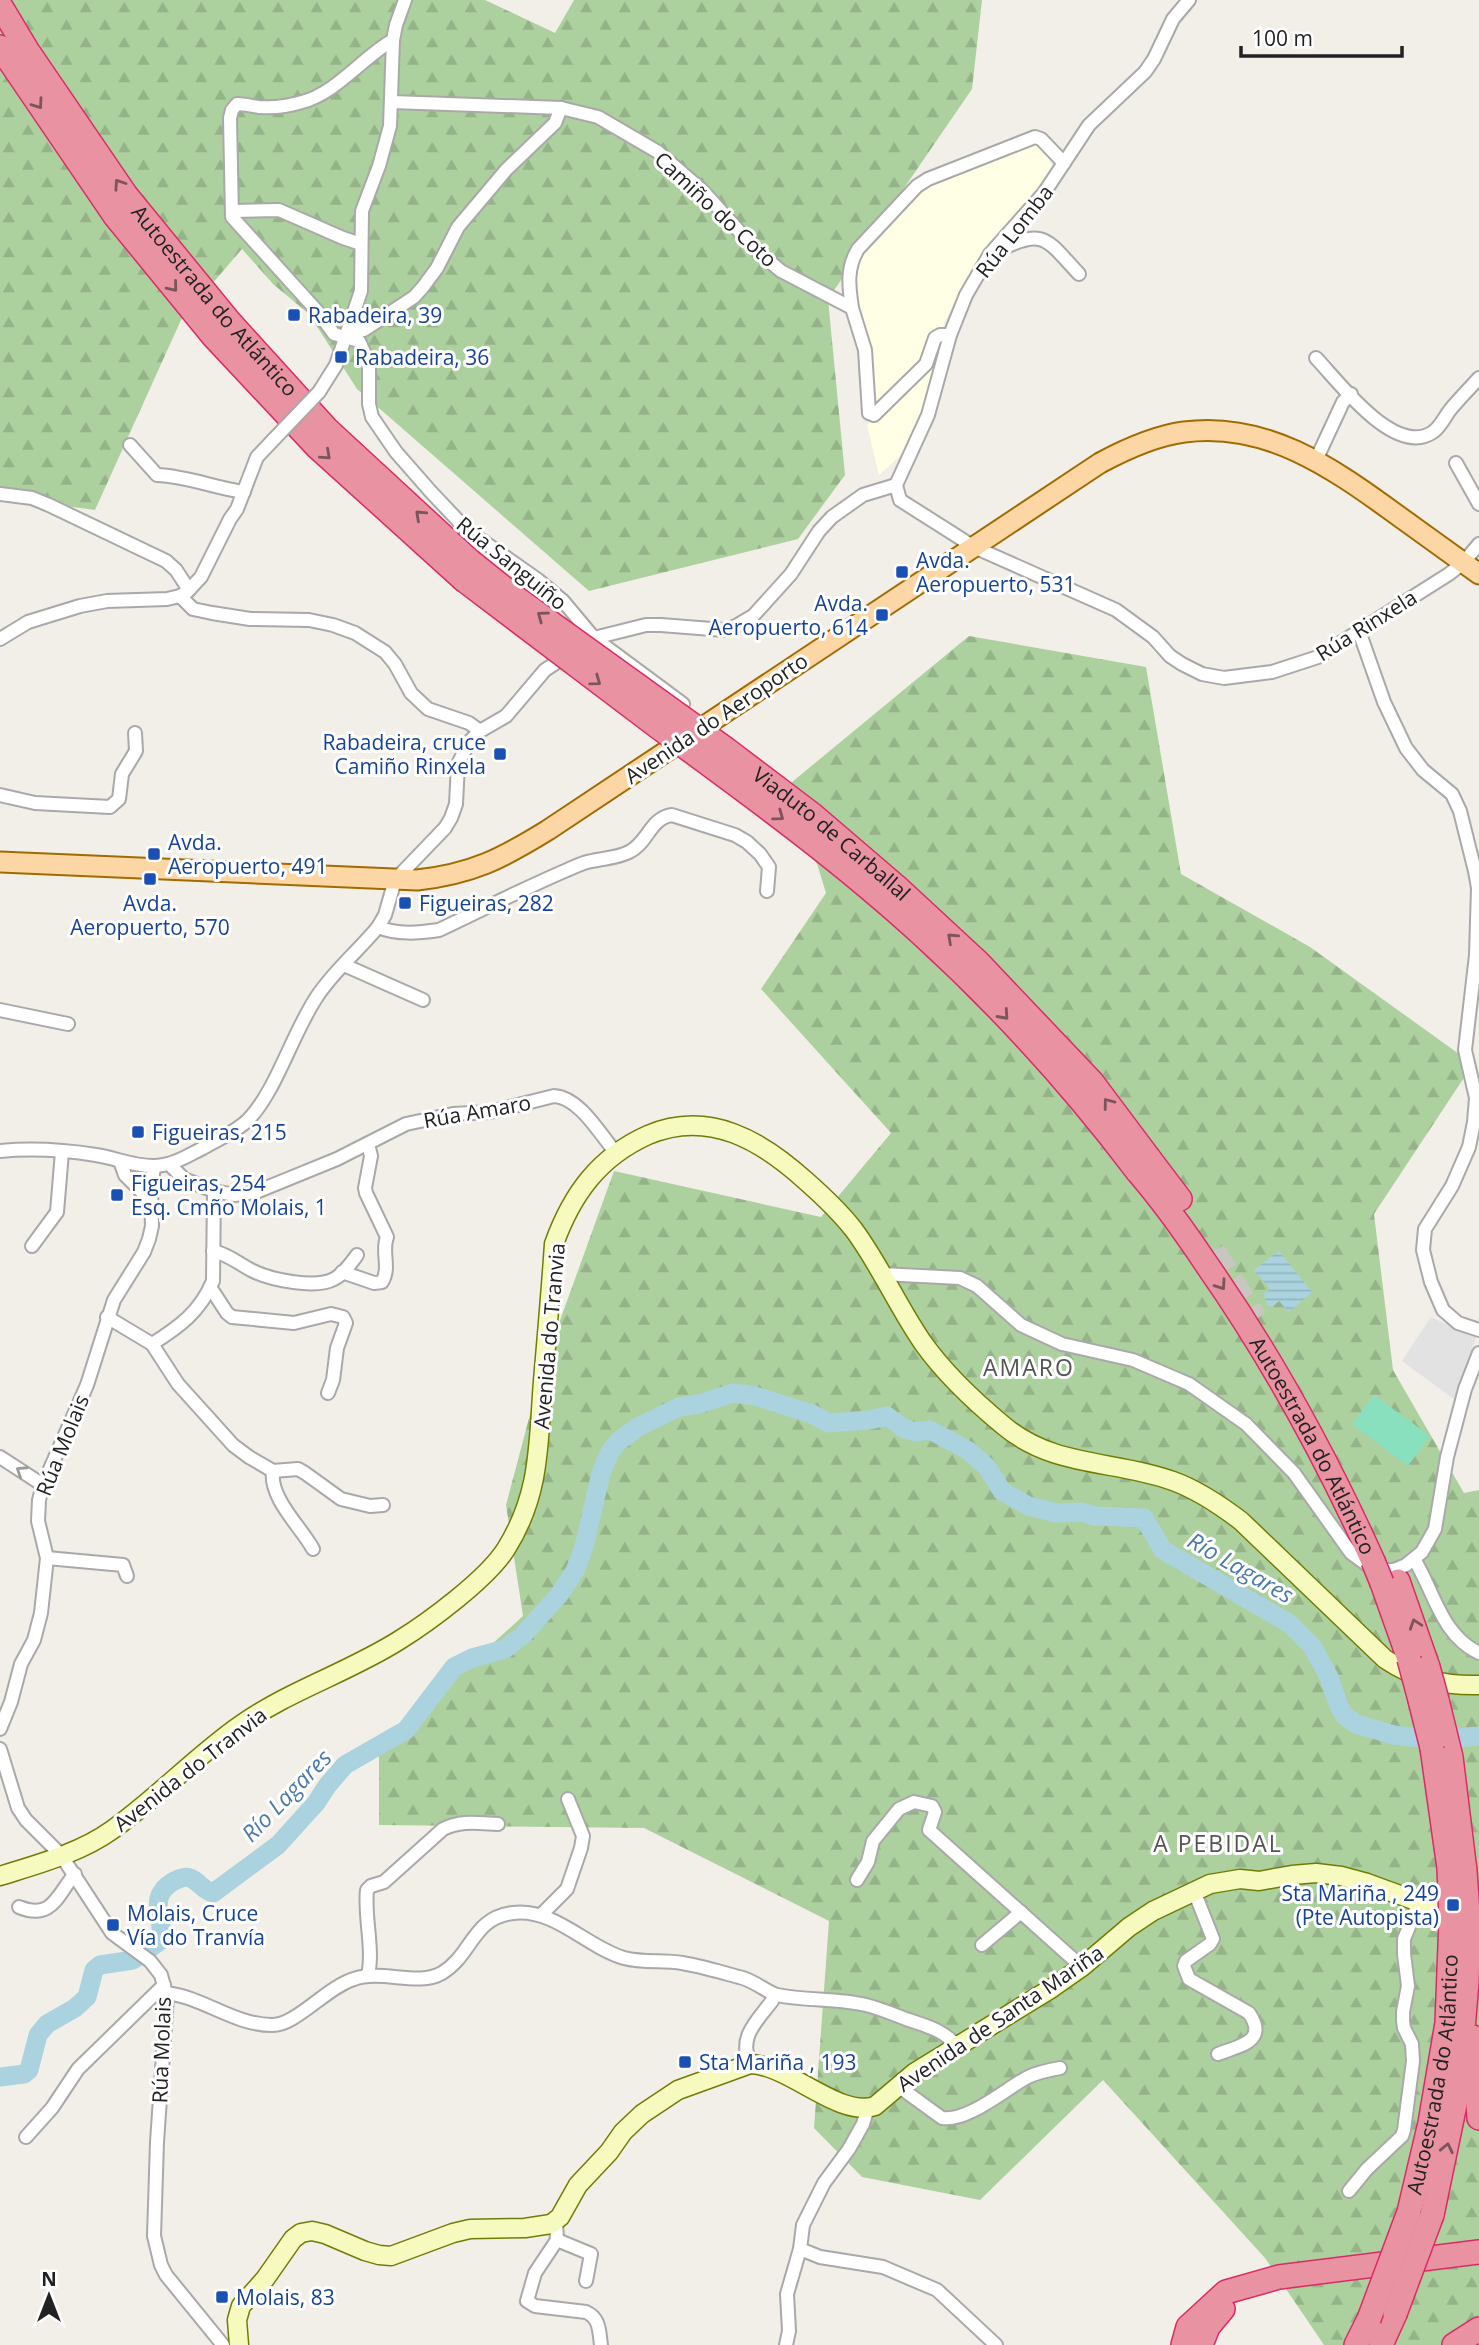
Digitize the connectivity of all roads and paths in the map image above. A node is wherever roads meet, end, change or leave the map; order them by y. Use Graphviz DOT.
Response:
graph roads {
  1 [pos="405,0"];
  2 [pos="1189,0"];
  3 [pos="0,5"];
  4 [pos="393,40"];
  5 [pos="0,47"];
  6 [pos="392,102"];
  7 [pos="561,108"];
  8 [pos="1064,163"];
  9 [pos="232,211"];
  10 [pos="361,244"];
  11 [pos="990,254"];
  12 [pos="1079,274"];
  13 [pos="852,308"];
  14 [pos="347,333"];
  15 [pos="950,335"];
  16 [pos="1316,358"];
  17 [pos="1479,378"];
  18 [pos="1351,394"];
  19 [pos="130,445"];
  20 [pos="1316,460"];
  21 [pos="1456,463"];
  22 [pos="897,489"];
  23 [pos="244,492"];
  24 [pos="0,494"];
  25 [pos="1479,504"];
  26 [pos="1479,544"];
  27 [pos="974,547"];
  28 [pos="1463,563"];
  29 [pos="467,570"];
  30 [pos="1479,575"];
  31 [pos="185,593"];
  32 [pos="1359,631"];
  33 [pos="594,638"];
  34 [pos="0,639"];
  35 [pos="708,723"];
  36 [pos="480,731"];
  37 [pos="135,733"];
  38 [pos="0,795"];
  39 [pos="0,862"];
  40 [pos="395,880"];
  41 [pos="767,891"];
  42 [pos="378,927"];
  43 [pos="344,965"];
  44 [pos="423,1000"];
  45 [pos="0,1010"];
  46 [pos="68,1024"];
  47 [pos="368,1144"];
  48 [pos="1474,1148"];
  49 [pos="0,1151"];
  50 [pos="62,1152"];
  51 [pos="616,1153"];
  52 [pos="120,1161"];
  53 [pos="169,1164"];
  54 [pos="1143,1164"];
  55 [pos="154,1166"];
  56 [pos="214,1191"];
  57 [pos="151,1201"];
  58 [pos="32,1246"];
  59 [pos="213,1251"];
  60 [pos="1214,1251"];
  61 [pos="358,1255"];
  62 [pos="342,1272"];
  63 [pos="882,1274"];
  64 [pos="210,1287"];
  65 [pos="107,1317"];
  66 [pos="1479,1330"];
  67 [pos="152,1344"];
  68 [pos="1479,1353"];
  69 [pos="1297,1388"];
  70 [pos="328,1393"];
  71 [pos="0,1457"];
  72 [pos="273,1471"];
  73 [pos="43,1485"];
  74 [pos="383,1505"];
  75 [pos="313,1549"];
  76 [pos="47,1558"];
  77 [pos="1394,1569"];
  78 [pos="127,1576"];
  79 [pos="1479,1653"];
  80 [pos="1479,1685"];
  81 [pos="0,1729"];
  82 [pos="0,1749"];
  83 [pos="568,1799"];
  84 [pos="498,1825"];
  85 [pos="61,1855"];
  86 [pos="75,1874"];
  87 [pos="0,1876"];
  88 [pos="857,1880"];
  89 [pos="1194,1891"];
  90 [pos="1419,1902"];
  91 [pos="19,1907"];
  92 [pos="1021,1912"];
  93 [pos="541,1915"];
  94 [pos="1466,1922"];
  95 [pos="982,1945"];
  96 [pos="1082,1967"];
  97 [pos="368,1975"];
  98 [pos="1467,1981"];
  99 [pos="165,1989"];
  100 [pos="774,1995"];
  101 [pos="957,2046"];
  102 [pos="1219,2054"];
  103 [pos="750,2064"];
  104 [pos="1060,2068"];
  105 [pos="898,2086"];
  106 [pos="868,2108"];
  107 [pos="1479,2118"];
  108 [pos="26,2137"];
  109 [pos="1349,2191"];
  110 [pos="1420,2213"];
  111 [pos="556,2221"];
  112 [pos="557,2240"];
  113 [pos="800,2249"];
  114 [pos="1479,2252"];
  115 [pos="1479,2263"];
  116 [pos="586,2281"];
  117 [pos="1479,2329"];
  118 [pos="223,2345"];
  119 [pos="239,2345"];
  120 [pos="601,2345"];
  121 [pos="786,2345"];
  122 [pos="996,2345"];
  123 [pos="1183,2345"];
  124 [pos="1201,2345"];
  125 [pos="1356,2345"];
  126 [pos="1381,2345"];
  127 [pos="1454,2345"];
  1 -- 4 [label="street"];
  2 -- 8 [label="street, Rúa Lomba"];
  29 -- 3 [label="highway, Autoestrada do Atlántico, one-way"];
  4 -- 6 [label="street"];
  4 -- 9 [label="street"];
  5 -- 29 [label="highway, Autoestrada do Atlántico, one-way"];
  6 -- 7 [label="street, Camiño do Coto"];
  6 -- 10 [label="street"];
  7 -- 13 [label="street, Camiño do Coto"];
  7 -- 14 [label="street"];
  8 -- 11 [label="street, Rúa Lomba"];
  8 -- 13 [label="street"];
  9 -- 10 [label="street"];
  9 -- 14 [label="street"];
  10 -- 14 [label="street"];
  11 -- 12 [label="street"];
  11 -- 15 [label="street, Rúa Lomba"];
  13 -- 15 [label="street"];
  14 -- 23 [label="street, bridge"];
  14 -- 33 [label="street, Rúa Sanguiño"];
  15 -- 22 [label="street, Rúa Lomba"];
  16 -- 18 [label="street"];
  17 -- 18 [label="street"];
  18 -- 20 [label="street"];
  19 -- 23 [label="street"];
  20 -- 27 [label="main road, Avenida do Aeroporto"];
  20 -- 28 [label="main road, Avenida do Aeroporto"];
  21 -- 25 [label="street"];
  22 -- 27 [label="street, Rúa Rinxela"];
  22 -- 33 [label="street"];
  23 -- 31 [label="street"];
  24 -- 31 [label="street"];
  26 -- 28 [label="street, Rúa Rinxela"];
  27 -- 32 [label="street, Rúa Rinxela"];
  27 -- 35 [label="main road, Avenida do Aeroporto"];
  28 -- 30 [label="main road, Avenida do Aeroporto"];
  28 -- 32 [label="street, Rúa Rinxela"];
  29 -- 54 [label="highway, Viaduto de Carballal, bridge"];
  31 -- 34 [label="street"];
  31 -- 36 [label="street"];
  32 -- 48 [label="street"];
  33 -- 35 [label="street, Rúa Sanguiño"];
  33 -- 36 [label="street"];
  35 -- 40 [label="main road, Avenida do Aeroporto"];
  36 -- 40 [label="street"];
  37 -- 38 [label="street"];
  39 -- 40 [label="main road, Avenida do Aeroporto"];
  40 -- 42 [label="street"];
  41 -- 42 [label="street"];
  42 -- 43 [label="street"];
  43 -- 44 [label="street"];
  43 -- 53 [label="street"];
  45 -- 46 [label="street"];
  47 -- 51 [label="street, Rúa Amaro"];
  47 -- 56 [label="street, Rúa Amaro"];
  47 -- 62 [label="street"];
  48 -- 66 [label="street"];
  49 -- 50 [label="street"];
  50 -- 52 [label="street"];
  50 -- 58 [label="street"];
  51 -- 63 [label="main road, Avenida do Tranvia"];
  51 -- 85 [label="main road, Avenida do Tranvia"];
  52 -- 55 [label="street"];
  52 -- 57 [label="street"];
  53 -- 55 [label="street"];
  53 -- 56 [label="street, Rúa Amaro"];
  54 -- 60 [label="highway"];
  54 -- 77 [label="highway, Autoestrada do Atlántico, one-way"];
  55 -- 57 [label="street, Rúa Molais"];
  56 -- 59 [label="street"];
  57 -- 65 [label="street, Rúa Molais"];
  59 -- 62 [label="street"];
  59 -- 64 [label="street"];
  61 -- 62 [label="street"];
  63 -- 77 [label="street"];
  63 -- 80 [label="main road, Avenida do Tranvia"];
  64 -- 67 [label="street"];
  64 -- 70 [label="street"];
  65 -- 67 [label="street"];
  65 -- 73 [label="street, Rúa Molais"];
  67 -- 72 [label="street"];
  68 -- 77 [label="street"];
  69 -- 77 [label="highway, Autoestrada do Atlántico"];
  73 -- 71 [label="street, one-way"];
  72 -- 74 [label="street"];
  72 -- 75 [label="street"];
  73 -- 76 [label="street, Rúa Molais"];
  76 -- 78 [label="street"];
  76 -- 81 [label="street, Rúa Molais"];
  77 -- 79 [label="street"];
  77 -- 94 [label="highway, Autoestrada do Atlántico, bridge"];
  82 -- 85 [label="street, Rúa Molais"];
  83 -- 93 [label="street"];
  84 -- 97 [label="street"];
  85 -- 86 [label="street, Rúa Molais"];
  85 -- 87 [label="main road, Avenida do Tranvia"];
  86 -- 91 [label="street"];
  86 -- 99 [label="street, Rúa Molais"];
  88 -- 92 [label="street"];
  89 -- 90 [label="main road, Avenida de Santa Mariña"];
  89 -- 96 [label="main road, Avenida de Santa Mariña"];
  89 -- 102 [label="street"];
  90 -- 94 [label="main road, Avenida de Santa Mariña"];
  90 -- 109 [label="street"];
  92 -- 95 [label="street"];
  92 -- 96 [label="street"];
  93 -- 97 [label="street"];
  93 -- 100 [label="street"];
  94 -- 98 [label="highway, Autoestrada do Atlántico"];
  94 -- 110 [label="highway, Autoestrada do Atlántico"];
  96 -- 101 [label="main road, Avenida de Santa Mariña"];
  97 -- 99 [label="street"];
  98 -- 107 [label="highway"];
  110 -- 98 [label="highway, Autoestrada do Atlántico, one-way"];
  99 -- 108 [label="street"];
  99 -- 118 [label="street, Rúa Molais"];
  100 -- 101 [label="street"];
  100 -- 103 [label="street"];
  101 -- 105 [label="main road, Avenida de Santa Mariña"];
  103 -- 106 [label="main road"];
  103 -- 111 [label="main road"];
  104 -- 105 [label="street"];
  105 -- 106 [label="main road, Avenida de Santa Mariña"];
  106 -- 113 [label="street"];
  110 -- 125 [label="highway, Autoestrada do Atlántico, bridge"];
  110 -- 126 [label="highway, Autoestrada do Atlántico, bridge"];
  111 -- 112 [label="street"];
  111 -- 119 [label="main road"];
  112 -- 116 [label="street"];
  112 -- 120 [label="street"];
  113 -- 121 [label="street"];
  113 -- 122 [label="street"];
  114 -- 123 [label="highway"];
  115 -- 124 [label="highway"];
  117 -- 127 [label="highway"];
}
